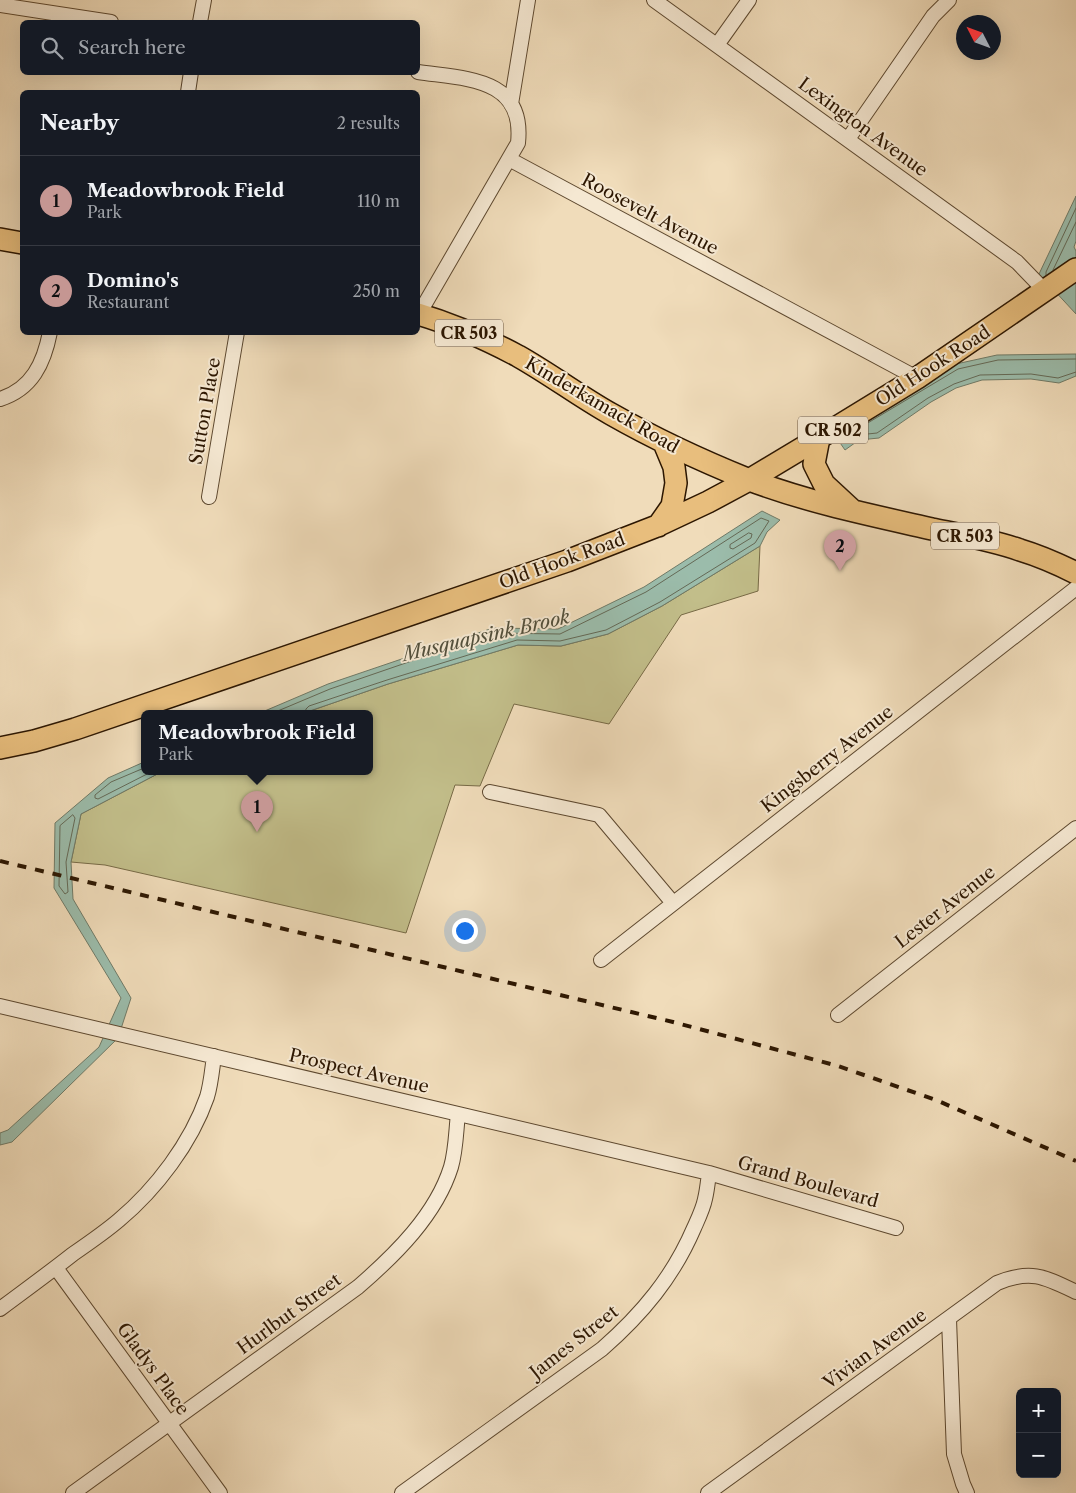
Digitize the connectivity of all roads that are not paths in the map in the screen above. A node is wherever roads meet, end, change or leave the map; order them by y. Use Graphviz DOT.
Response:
graph roads {
  1 [pos="204,0"];
  2 [pos="528,0"];
  3 [pos="654,0"];
  4 [pos="749,0"];
  5 [pos="949,0"];
  6 [pos="0,5"];
  7 [pos="98,20"];
  8 [pos="200,20"];
  9 [pos="717,45"];
  10 [pos="420,72"];
  11 [pos="191,75"];
  12 [pos="188,90"];
  13 [pos="511,104"];
  14 [pos="848,139"];
  15 [pos="509,159"];
  16 [pos="0,239"];
  17 [pos="20,243"];
  18 [pos="1076,269"];
  19 [pos="1046,291"];
  20 [pos="420,311"];
  21 [pos="420,315"];
  22 [pos="49,335"];
  23 [pos="236,335"];
  24 [pos="917,378"];
  25 [pos="0,400"];
  26 [pos="819,438"];
  27 [pos="664,443"];
  28 [pos="749,480"];
  29 [pos="209,497"];
  30 [pos="853,511"];
  31 [pos="657,526"];
  32 [pos="1076,573"];
  33 [pos="1076,588"];
  34 [pos="0,748"];
  35 [pos="490,792"];
  36 [pos="1076,828"];
  37 [pos="673,904"];
  38 [pos="601,960"];
  39 [pos="0,1006"];
  40 [pos="838,1015"];
  41 [pos="214,1056"];
  42 [pos="458,1114"];
  43 [pos="709,1172"];
  44 [pos="896,1228"];
  45 [pos="56,1268"];
  46 [pos="1076,1292"];
  47 [pos="0,1309"];
  48 [pos="948,1319"];
  49 [pos="170,1424"];
  50 [pos="724,1481"];
  51 [pos="73,1493"];
  52 [pos="220,1493"];
  53 [pos="402,1493"];
  54 [pos="708,1493"];
  55 [pos="733,1493"];
  56 [pos="967,1493"];
  1 -- 8 [label="street"];
  2 -- 13 [label="street"];
  3 -- 9 [label="street, Lexington Avenue"];
  4 -- 9 [label="street"];
  5 -- 14 [label="street"];
  6 -- 7 [label="street"];
  9 -- 14 [label="street, Lexington Avenue"];
  10 -- 13 [label="street"];
  11 -- 12 [label="street"];
  13 -- 15 [label="street"];
  14 -- 19 [label="street, Lexington Avenue"];
  15 -- 20 [label="street"];
  15 -- 24 [label="street, Roosevelt Avenue"];
  16 -- 17 [label="main road"];
  18 -- 19 [label="main road, Old Hook Road / CR 502"];
  19 -- 24 [label="main road, Old Hook Road / CR 502"];
  21 -- 27 [label="main road, Kinderkamack Road / CR 503"];
  22 -- 25 [label="street"];
  23 -- 29 [label="street, Sutton Place"];
  24 -- 26 [label="main road, Old Hook Road / CR 502"];
  26 -- 28 [label="main road, Old Hook Road / CR 502"];
  26 -- 30 [label="main road"];
  27 -- 28 [label="main road, Kinderkamack Road / CR 503"];
  27 -- 31 [label="main road"];
  28 -- 30 [label="main road, Kinderkamack Road / CR 503"];
  28 -- 31 [label="main road, Old Hook Road / CR 502"];
  30 -- 32 [label="main road, Kinderkamack Road / CR 503"];
  31 -- 34 [label="main road, Old Hook Road / CR 502"];
  33 -- 37 [label="street, Kingsberry Avenue"];
  35 -- 37 [label="street"];
  36 -- 40 [label="street, Lester Avenue"];
  37 -- 38 [label="street, Kingsberry Avenue"];
  39 -- 41 [label="street, Prospect Avenue"];
  41 -- 42 [label="street, Prospect Avenue"];
  41 -- 45 [label="street"];
  42 -- 43 [label="street, Prospect Avenue"];
  42 -- 49 [label="street, Hurlbut Street"];
  43 -- 44 [label="street, Grand Boulevard"];
  43 -- 53 [label="street, James Street"];
  45 -- 47 [label="street"];
  45 -- 49 [label="street, Gladys Place"];
  46 -- 48 [label="street, Vivian Avenue"];
  48 -- 50 [label="street, Vivian Avenue"];
  48 -- 56 [label="street"];
  49 -- 51 [label="street, Hurlbut Street"];
  49 -- 52 [label="street, Gladys Place"];
  50 -- 54 [label="street, Vivian Avenue"];
  50 -- 55 [label="street"];
}
